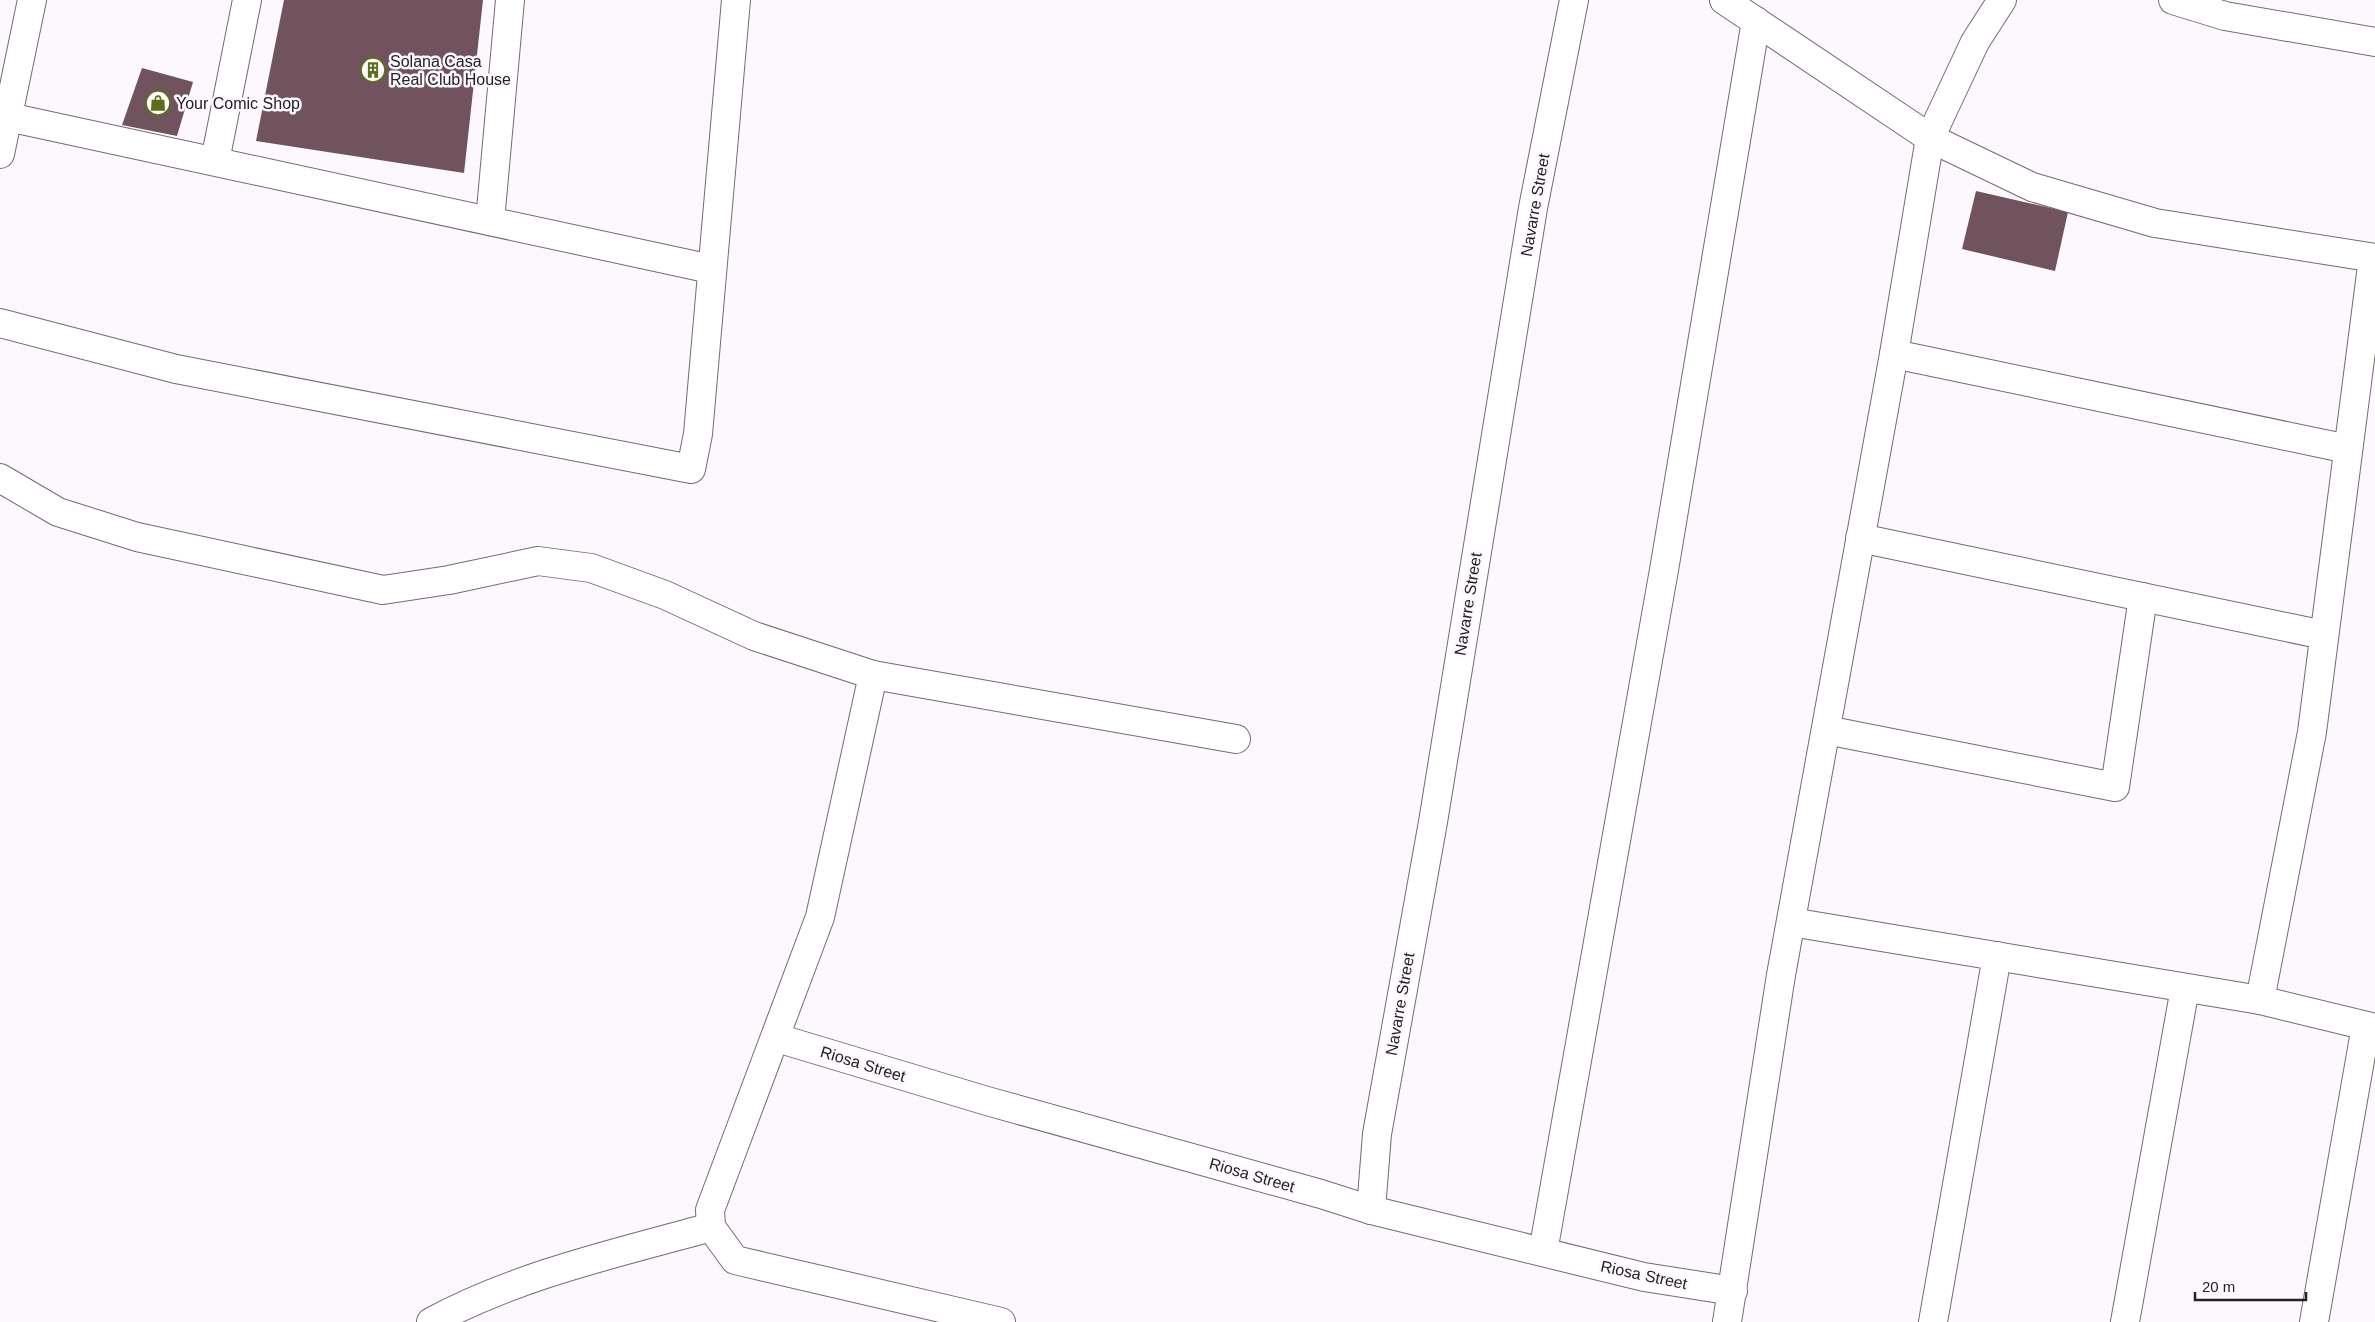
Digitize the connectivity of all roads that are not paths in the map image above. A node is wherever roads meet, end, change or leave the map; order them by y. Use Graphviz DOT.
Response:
graph roads {
  1 [pos="32,0"];
  2 [pos="247,0"];
  3 [pos="510,0"];
  4 [pos="736,0"];
  5 [pos="1574,0"];
  6 [pos="1724,0"];
  7 [pos="2002,0"];
  8 [pos="2172,0"];
  9 [pos="2226,8"];
  10 [pos="1756,21"];
  11 [pos="2375,42"];
  12 [pos="8,117"];
  13 [pos="1930,138"];
  14 [pos="0,154"];
  15 [pos="215,162"];
  16 [pos="490,221"];
  17 [pos="2374,258"];
  18 [pos="711,269"];
  19 [pos="0,323"];
  20 [pos="1894,354"];
  21 [pos="2348,449"];
  22 [pos="0,478"];
  23 [pos="1860,538"];
  24 [pos="2143,598"];
  25 [pos="2324,635"];
  26 [pos="873,675"];
  27 [pos="1826,730"];
  28 [pos="1236,739"];
  29 [pos="1791,922"];
  30 [pos="1997,956"];
  31 [pos="2185,988"];
  32 [pos="2260,1000"];
  33 [pos="2370,1027"];
  34 [pos="777,1038"];
  35 [pos="1371,1210"];
  36 [pos="711,1226"];
  37 [pos="1542,1252"];
  38 [pos="1732,1291"];
  39 [pos="921,1313"];
  40 [pos="431,1322"];
  41 [pos="1001,1322"];
  42 [pos="1726,1322"];
  43 [pos="1933,1322"];
  44 [pos="2125,1322"];
  45 [pos="2314,1322"];
  1 -- 12 [label="street"];
  2 -- 15 [label="street"];
  3 -- 16 [label="street"];
  4 -- 18 [label="street"];
  5 -- 35 [label="street, Navarre Street"];
  6 -- 10 [label="street"];
  7 -- 13 [label="street"];
  8 -- 9 [label="street"];
  9 -- 11 [label="street"];
  10 -- 13 [label="street"];
  10 -- 37 [label="street"];
  12 -- 14 [label="street"];
  12 -- 15 [label="street"];
  13 -- 17 [label="street"];
  13 -- 20 [label="street"];
  15 -- 16 [label="street"];
  16 -- 18 [label="street"];
  17 -- 21 [label="street"];
  18 -- 19 [label="street"];
  20 -- 21 [label="street"];
  20 -- 23 [label="street"];
  21 -- 25 [label="street"];
  22 -- 26 [label="street"];
  23 -- 24 [label="street"];
  23 -- 27 [label="street"];
  24 -- 25 [label="street"];
  24 -- 27 [label="street"];
  25 -- 32 [label="street"];
  26 -- 28 [label="street"];
  26 -- 34 [label="street"];
  27 -- 29 [label="street"];
  29 -- 30 [label="street"];
  29 -- 38 [label="street"];
  30 -- 31 [label="street"];
  30 -- 43 [label="street"];
  31 -- 32 [label="street"];
  31 -- 44 [label="street"];
  32 -- 33 [label="street"];
  33 -- 45 [label="street"];
  34 -- 35 [label="street, Riosa Street"];
  34 -- 36 [label="street"];
  35 -- 37 [label="street, Riosa Street"];
  36 -- 39 [label="street"];
  36 -- 40 [label="street"];
  37 -- 38 [label="street, Riosa Street"];
  38 -- 42 [label="street"];
  39 -- 41 [label="street"];
}
